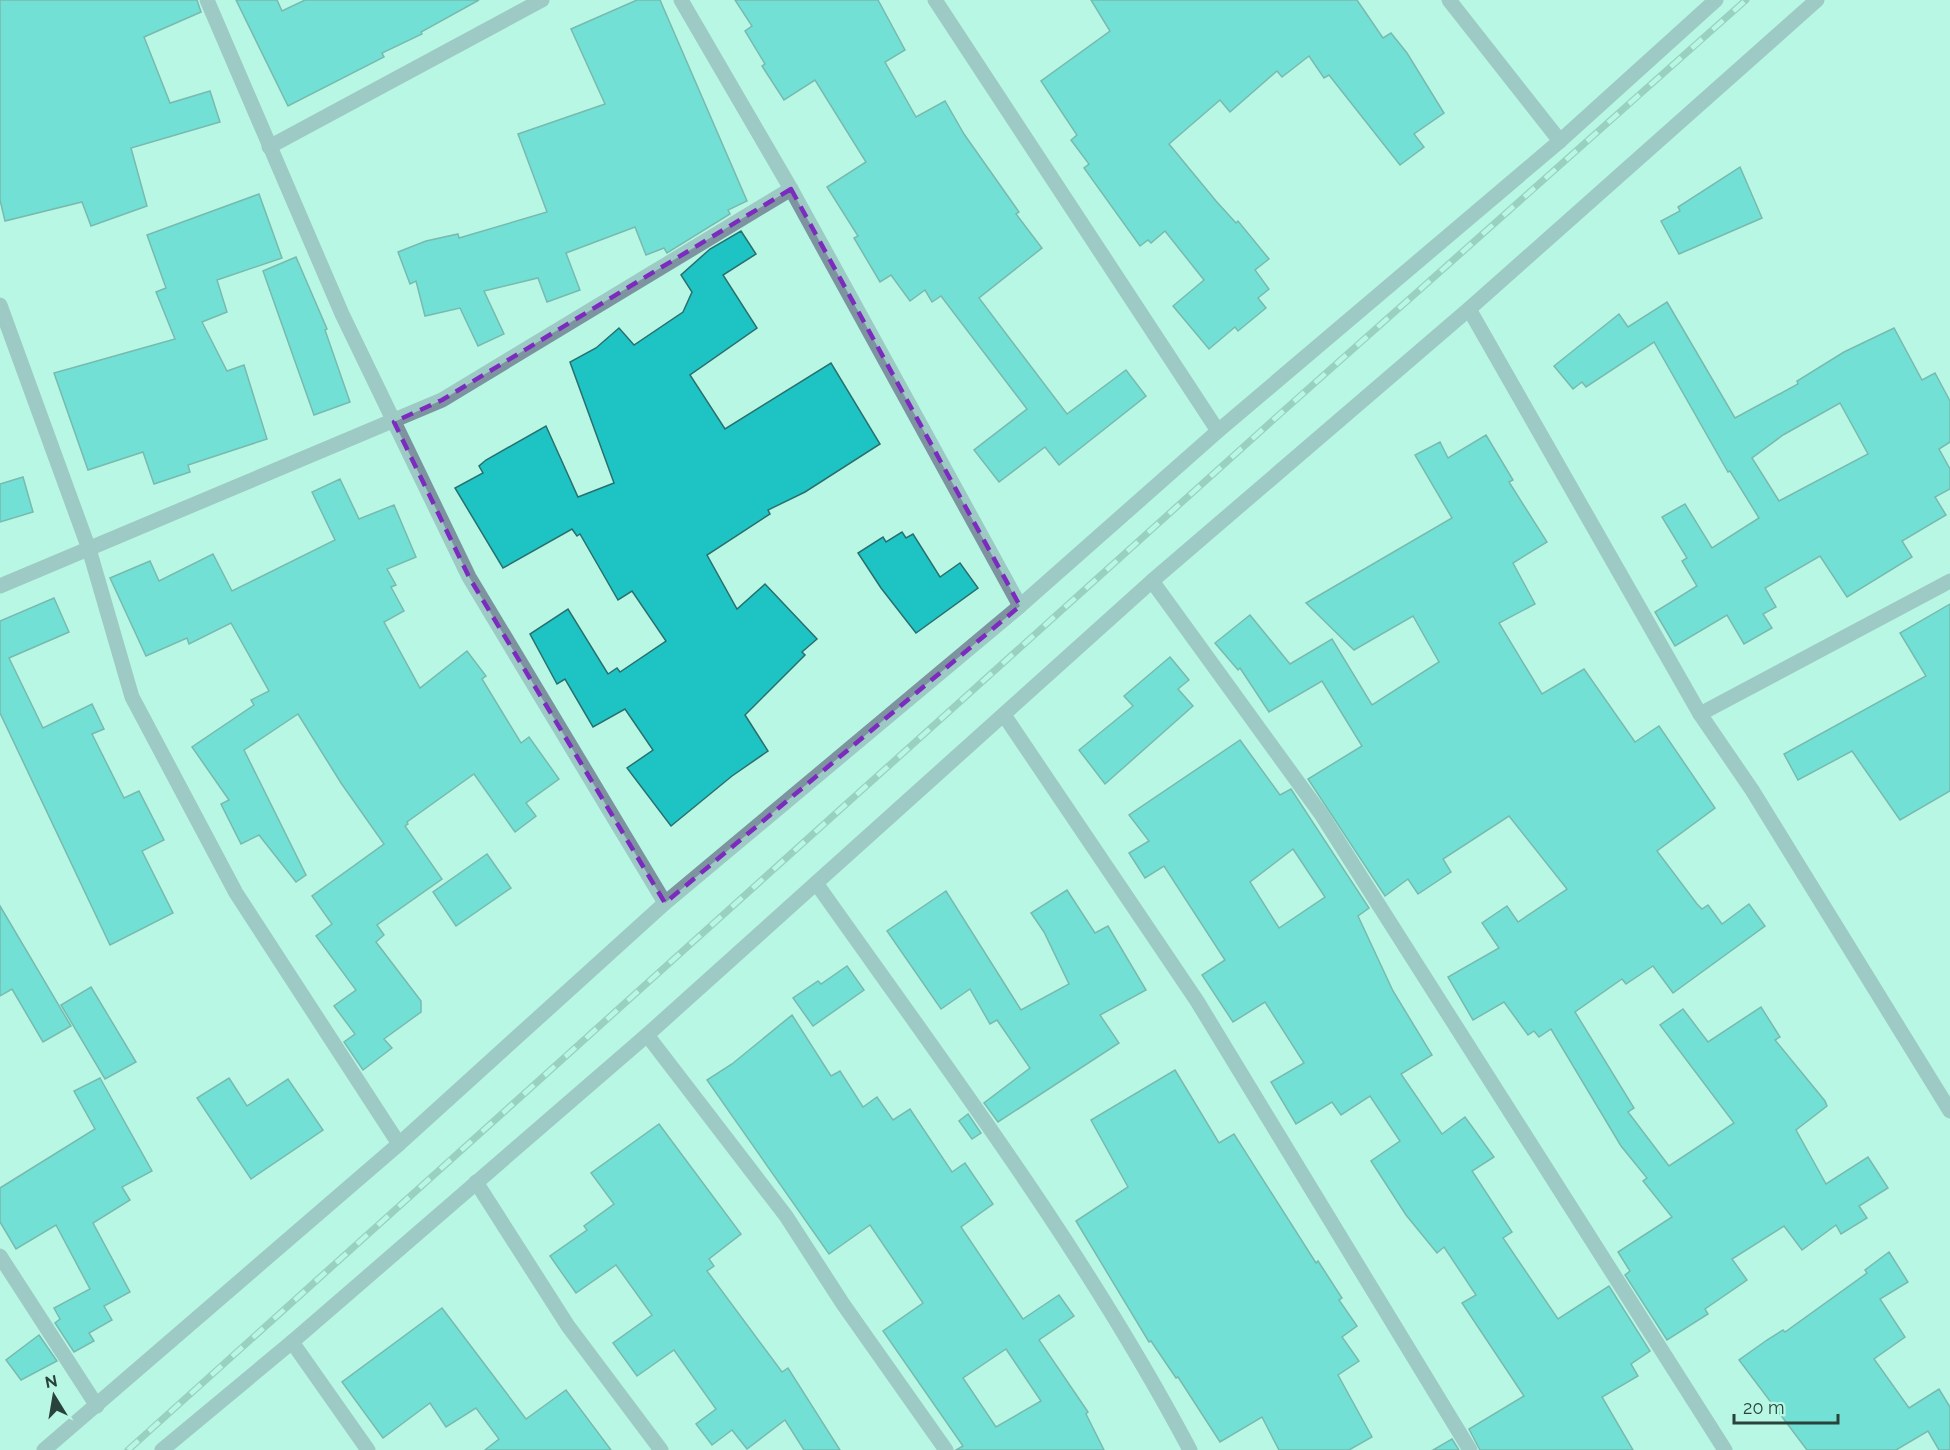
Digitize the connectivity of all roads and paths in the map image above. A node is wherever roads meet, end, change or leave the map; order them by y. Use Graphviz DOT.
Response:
graph roads {
  1 [pos="207,0"];
  2 [pos="542,0"];
  3 [pos="681,0"];
  4 [pos="935,0"];
  5 [pos="1449,0"];
  6 [pos="1716,0"];
  7 [pos="1817,0"];
  8 [pos="1560,141"];
  9 [pos="268,147"];
  10 [pos="791,189"];
  11 [pos="0,305"];
  12 [pos="1469,309"];
  13 [pos="394,423"];
  14 [pos="1218,431"];
  15 [pos="89,549"];
  16 [pos="1152,581"];
  17 [pos="1950,581"];
  18 [pos="0,586"];
  19 [pos="1020,606"];
  20 [pos="1700,714"];
  21 [pos="1004,715"];
  22 [pos="816,883"];
  23 [pos="665,903"];
  24 [pos="647,1035"];
  25 [pos="1950,1112"];
  26 [pos="399,1144"];
  27 [pos="476,1182"];
  28 [pos="0,1256"];
  29 [pos="292,1342"];
  30 [pos="97,1406"];
  31 [pos="44,1450"];
  32 [pos="162,1450"];
  33 [pos="368,1450"];
  34 [pos="661,1450"];
  35 [pos="946,1450"];
  36 [pos="1190,1450"];
  37 [pos="1470,1450"];
  38 [pos="1725,1450"];
  1 -- 9 [label="street"];
  2 -- 9 [label="street"];
  3 -- 10 [label="street"];
  4 -- 14 [label="street"];
  5 -- 8 [label="street"];
  6 -- 8 [label="street"];
  7 -- 12 [label="street"];
  8 -- 14 [label="street"];
  9 -- 13 [label="street"];
  10 -- 13 [label="street"];
  10 -- 19 [label="street"];
  11 -- 15 [label="street"];
  12 -- 16 [label="street"];
  12 -- 20 [label="street"];
  13 -- 15 [label="street"];
  13 -- 23 [label="street"];
  14 -- 19 [label="street"];
  15 -- 18 [label="street"];
  15 -- 26 [label="street"];
  16 -- 21 [label="street"];
  16 -- 38 [label="street"];
  17 -- 20 [label="street"];
  19 -- 23 [label="street"];
  20 -- 25 [label="street"];
  21 -- 22 [label="street"];
  21 -- 37 [label="street"];
  22 -- 24 [label="street"];
  22 -- 36 [label="street"];
  23 -- 26 [label="street"];
  24 -- 27 [label="street"];
  24 -- 35 [label="street"];
  26 -- 30 [label="street"];
  27 -- 29 [label="street"];
  27 -- 34 [label="street"];
  28 -- 30 [label="street"];
  29 -- 32 [label="street"];
  29 -- 33 [label="street"];
  30 -- 31 [label="street"];
}
